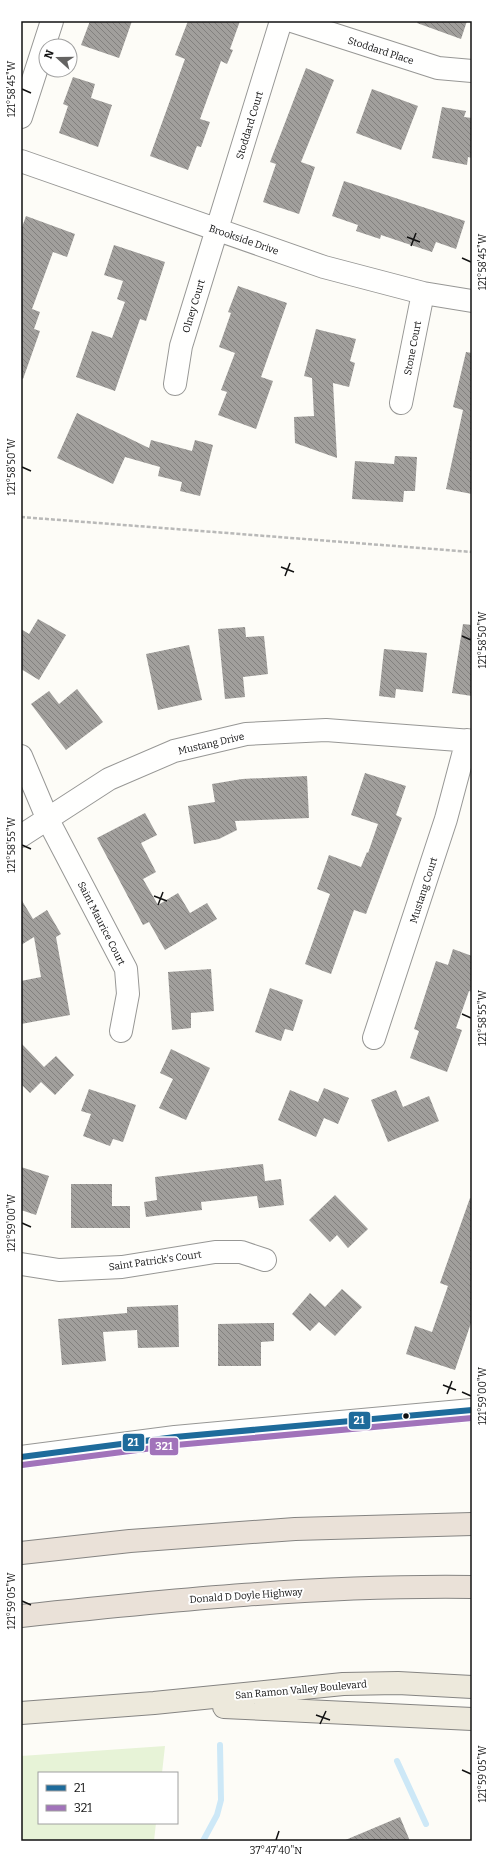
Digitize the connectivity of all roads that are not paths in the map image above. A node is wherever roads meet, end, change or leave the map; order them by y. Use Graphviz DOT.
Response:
graph roads {
  1 [pos="52,21"];
  2 [pos="282,21"];
  3 [pos="292,21"];
  4 [pos="472,71"];
  5 [pos="21,117"];
  6 [pos="21,161"];
  7 [pos="216,230"];
  8 [pos="423,293"];
  9 [pos="472,301"];
  10 [pos="175,384"];
  11 [pos="401,403"];
  12 [pos="469,740"];
  13 [pos="21,756"];
  14 [pos="48,820"];
  15 [pos="21,836"];
  16 [pos="121,1031"];
  17 [pos="374,1038"];
  18 [pos="265,1260"];
  19 [pos="21,1264"];
  20 [pos="472,1410"];
  21 [pos="21,1457"];
  22 [pos="472,1524"];
  23 [pos="21,1553"];
  24 [pos="472,1587"];
  25 [pos="21,1616"];
  26 [pos="472,1687"];
  27 [pos="154,1703"];
  28 [pos="21,1714"];
  29 [pos="472,1719"];
  1 -- 5 [label="street"];
  2 -- 7 [label="street, Stoddard Court"];
  3 -- 4 [label="street, Stoddard Place"];
  6 -- 7 [label="street, Brookside Drive"];
  7 -- 8 [label="street, Brookside Drive"];
  7 -- 10 [label="street, Olney Court"];
  8 -- 9 [label="street, Brookside Drive"];
  8 -- 11 [label="street, Stone Court"];
  12 -- 14 [label="street, Mustang Drive"];
  12 -- 17 [label="street, Mustang Court"];
  13 -- 14 [label="street, Saint Maurice Court"];
  14 -- 15 [label="street, Mustang Drive"];
  14 -- 16 [label="street, Saint Maurice Court"];
  18 -- 19 [label="street, Saint Patrick's Court"];
  20 -- 21 [label="street"];
  22 -- 23 [label="highway"];
  24 -- 25 [label="highway, Donald D Doyle Highway"];
  26 -- 27 [label="main road, San Ramon Valley Boulevard"];
  27 -- 28 [label="main road, San Ramon Valley Boulevard"];
  27 -- 29 [label="main road, San Ramon Valley Boulevard"];
}
